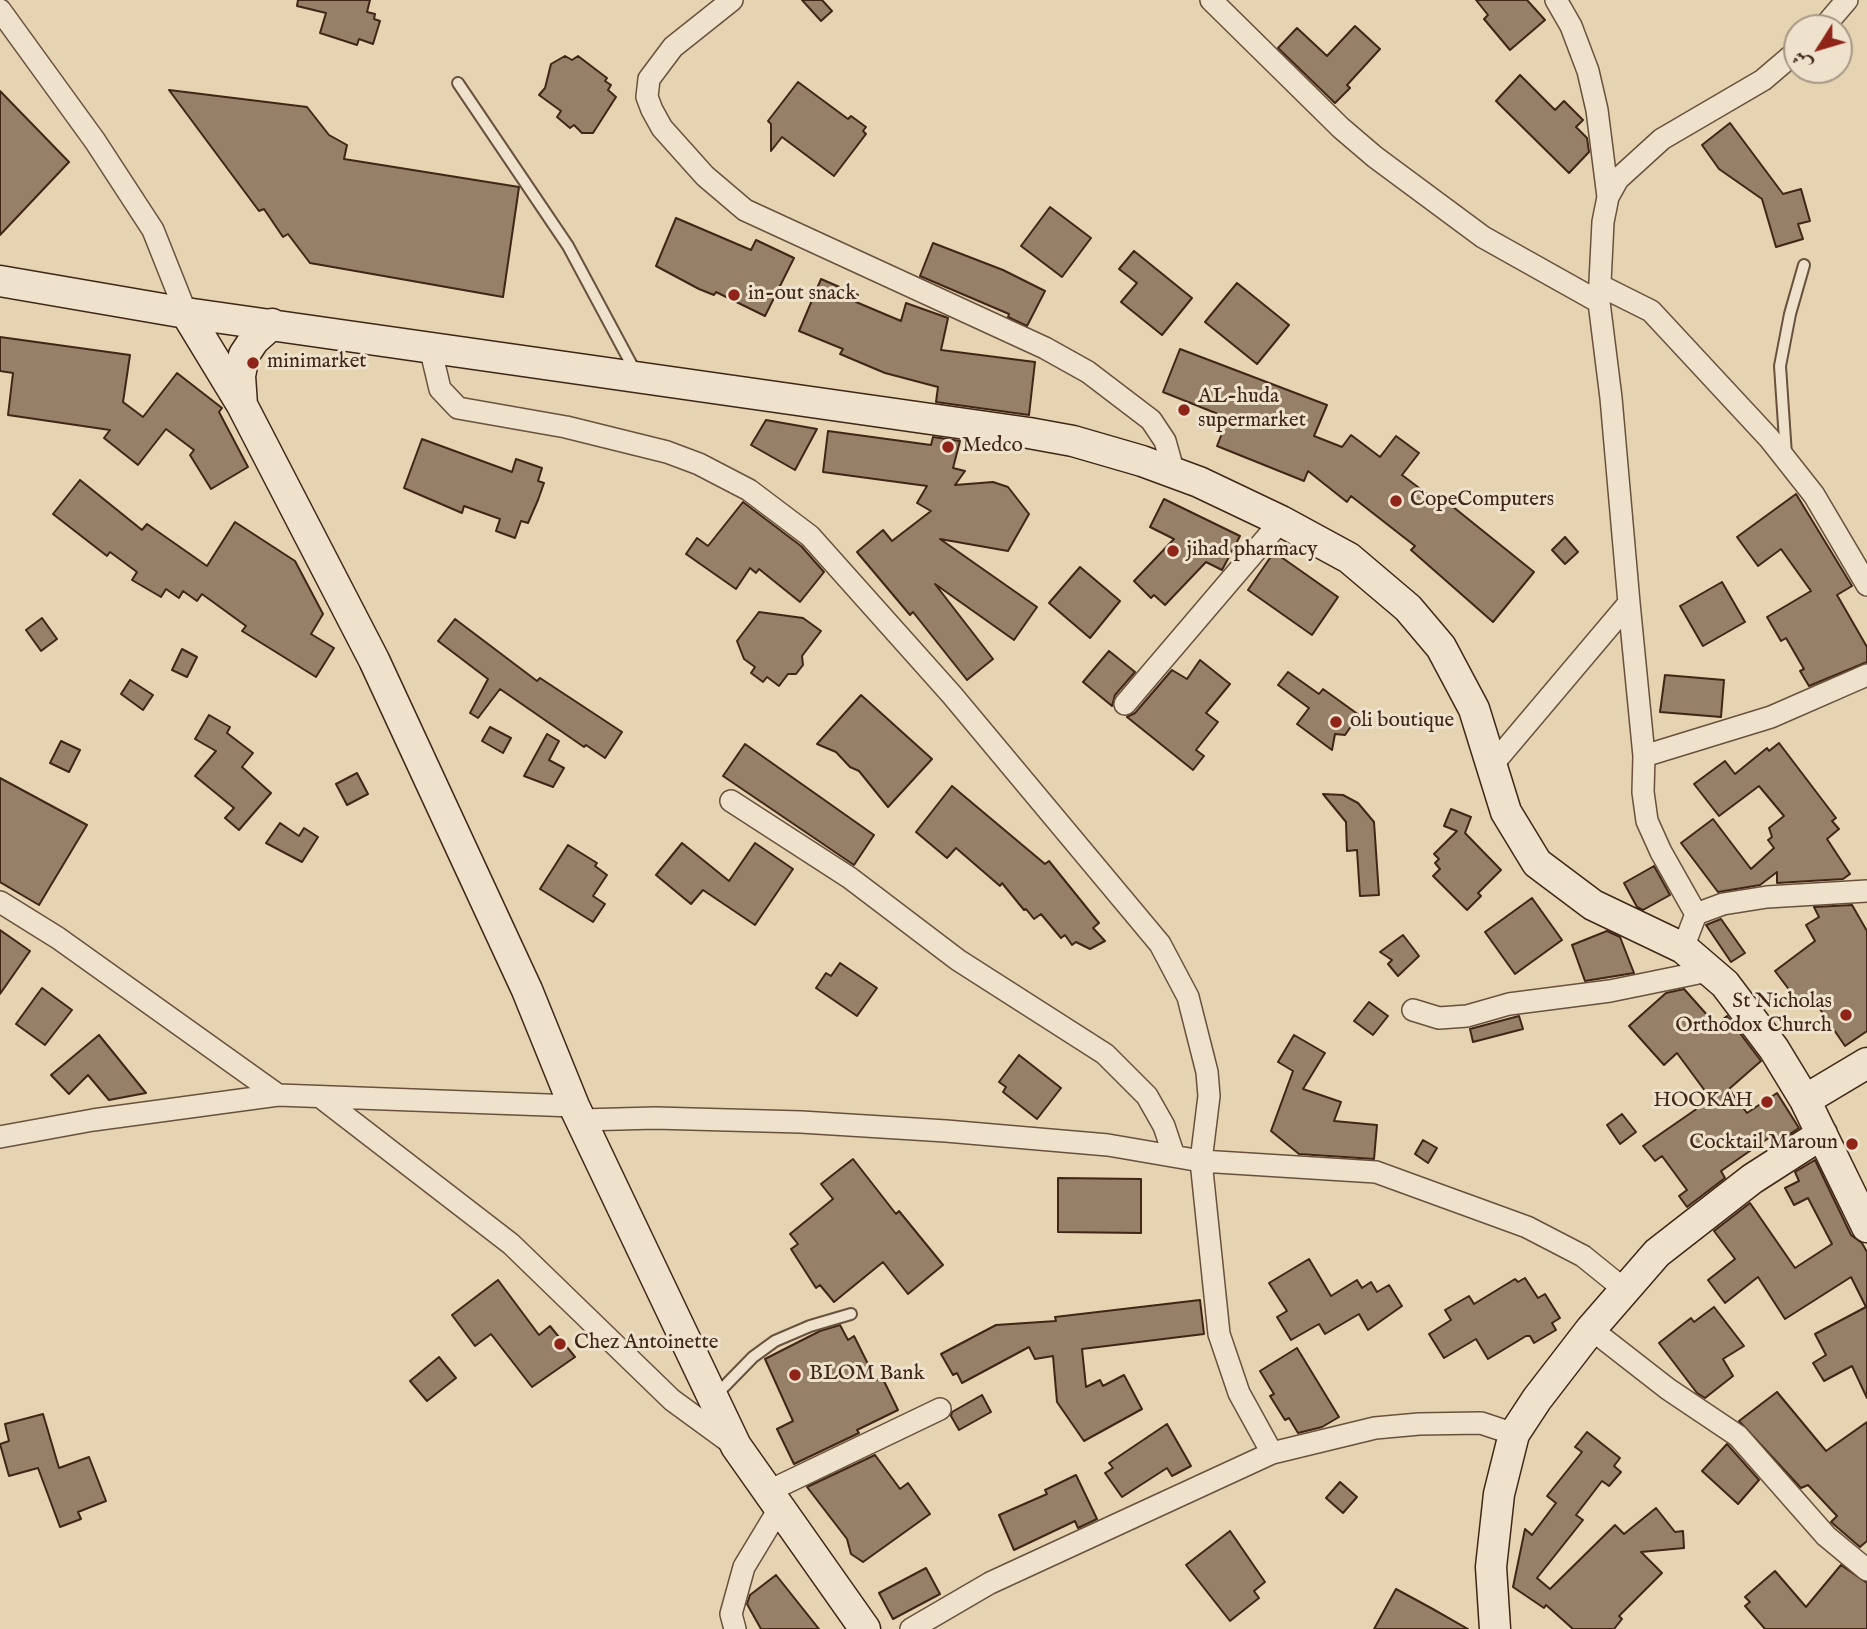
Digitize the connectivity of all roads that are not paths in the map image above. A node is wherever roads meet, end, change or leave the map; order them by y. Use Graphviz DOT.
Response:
graph roads {
  1 [pos="733,0"];
  2 [pos="1211,0"];
  3 [pos="1556,0"];
  4 [pos="1847,0"];
  5 [pos="0,10"];
  6 [pos="1835,14"];
  7 [pos="0,38"];
  8 [pos="23,42"];
  9 [pos="1783,63"];
  10 [pos="458,83"];
  11 [pos="1608,197"];
  12 [pos="1804,265"];
  13 [pos="0,281"];
  14 [pos="1600,294"];
  15 [pos="186,313"];
  16 [pos="272,324"];
  17 [pos="430,347"];
  18 [pos="638,377"];
  19 [pos="242,405"];
  20 [pos="1786,459"];
  21 [pos="1174,473"];
  22 [pos="1281,521"];
  23 [pos="1867,585"];
  24 [pos="1629,603"];
  25 [pos="1867,675"];
  26 [pos="1125,704"];
  27 [pos="1644,756"];
  28 [pos="1493,764"];
  29 [pos="731,801"];
  30 [pos="1867,891"];
  31 [pos="0,902"];
  32 [pos="1696,914"];
  33 [pos="1683,948"];
  34 [pos="1708,971"];
  35 [pos="1413,1010"];
  36 [pos="1867,1063"];
  37 [pos="278,1096"];
  38 [pos="323,1099"];
  39 [pos="1805,1100"];
  40 [pos="578,1113"];
  41 [pos="1822,1134"];
  42 [pos="0,1137"];
  43 [pos="1174,1156"];
  44 [pos="1201,1161"];
  45 [pos="1863,1211"];
  46 [pos="1625,1290"];
  47 [pos="851,1314"];
  48 [pos="1591,1329"];
  49 [pos="713,1398"];
  50 [pos="940,1409"];
  51 [pos="1514,1433"];
  52 [pos="736,1446"];
  53 [pos="1272,1453"];
  54 [pos="774,1500"];
  55 [pos="1867,1570"];
  56 [pos="735,1629"];
  57 [pos="865,1629"];
  58 [pos="911,1629"];
  59 [pos="1495,1629"];
  1 -- 21 [label="street"];
  2 -- 14 [label="street"];
  3 -- 11 [label="street"];
  4 -- 6 [label="street"];
  5 -- 8 [label="street"];
  7 -- 8 [label="street"];
  8 -- 15 [label="street"];
  9 -- 11 [label="street"];
  10 -- 18 [label="lane"];
  11 -- 14 [label="street"];
  12 -- 20 [label="lane"];
  13 -- 15 [label="main road"];
  14 -- 20 [label="street"];
  14 -- 24 [label="street"];
  15 -- 16 [label="main road"];
  15 -- 19 [label="main road"];
  16 -- 17 [label="main road"];
  16 -- 19 [label="main road"];
  17 -- 18 [label="main road"];
  17 -- 44 [label="street"];
  18 -- 21 [label="main road"];
  19 -- 40 [label="main road"];
  20 -- 23 [label="street"];
  21 -- 22 [label="main road"];
  22 -- 26 [label="street"];
  22 -- 28 [label="main road"];
  24 -- 27 [label="street"];
  24 -- 28 [label="street"];
  25 -- 27 [label="street"];
  27 -- 32 [label="street"];
  28 -- 33 [label="main road"];
  29 -- 43 [label="street"];
  30 -- 32 [label="street"];
  31 -- 37 [label="street"];
  32 -- 33 [label="street"];
  33 -- 34 [label="main road"];
  34 -- 35 [label="street"];
  34 -- 39 [label="main road"];
  36 -- 39 [label="main road"];
  37 -- 38 [label="street"];
  37 -- 42 [label="street"];
  38 -- 40 [label="street"];
  38 -- 52 [label="street"];
  39 -- 41 [label="main road"];
  40 -- 43 [label="street"];
  40 -- 49 [label="main road"];
  41 -- 45 [label="main road"];
  41 -- 46 [label="main road"];
  43 -- 44 [label="street"];
  44 -- 46 [label="street"];
  44 -- 53 [label="street"];
  46 -- 48 [label="main road"];
  47 -- 49 [label="lane"];
  48 -- 51 [label="main road"];
  48 -- 55 [label="street"];
  49 -- 52 [label="main road"];
  50 -- 54 [label="street"];
  51 -- 53 [label="street"];
  51 -- 59 [label="main road"];
  52 -- 54 [label="main road"];
  53 -- 58 [label="street"];
  54 -- 56 [label="street"];
  54 -- 57 [label="main road"];
}
